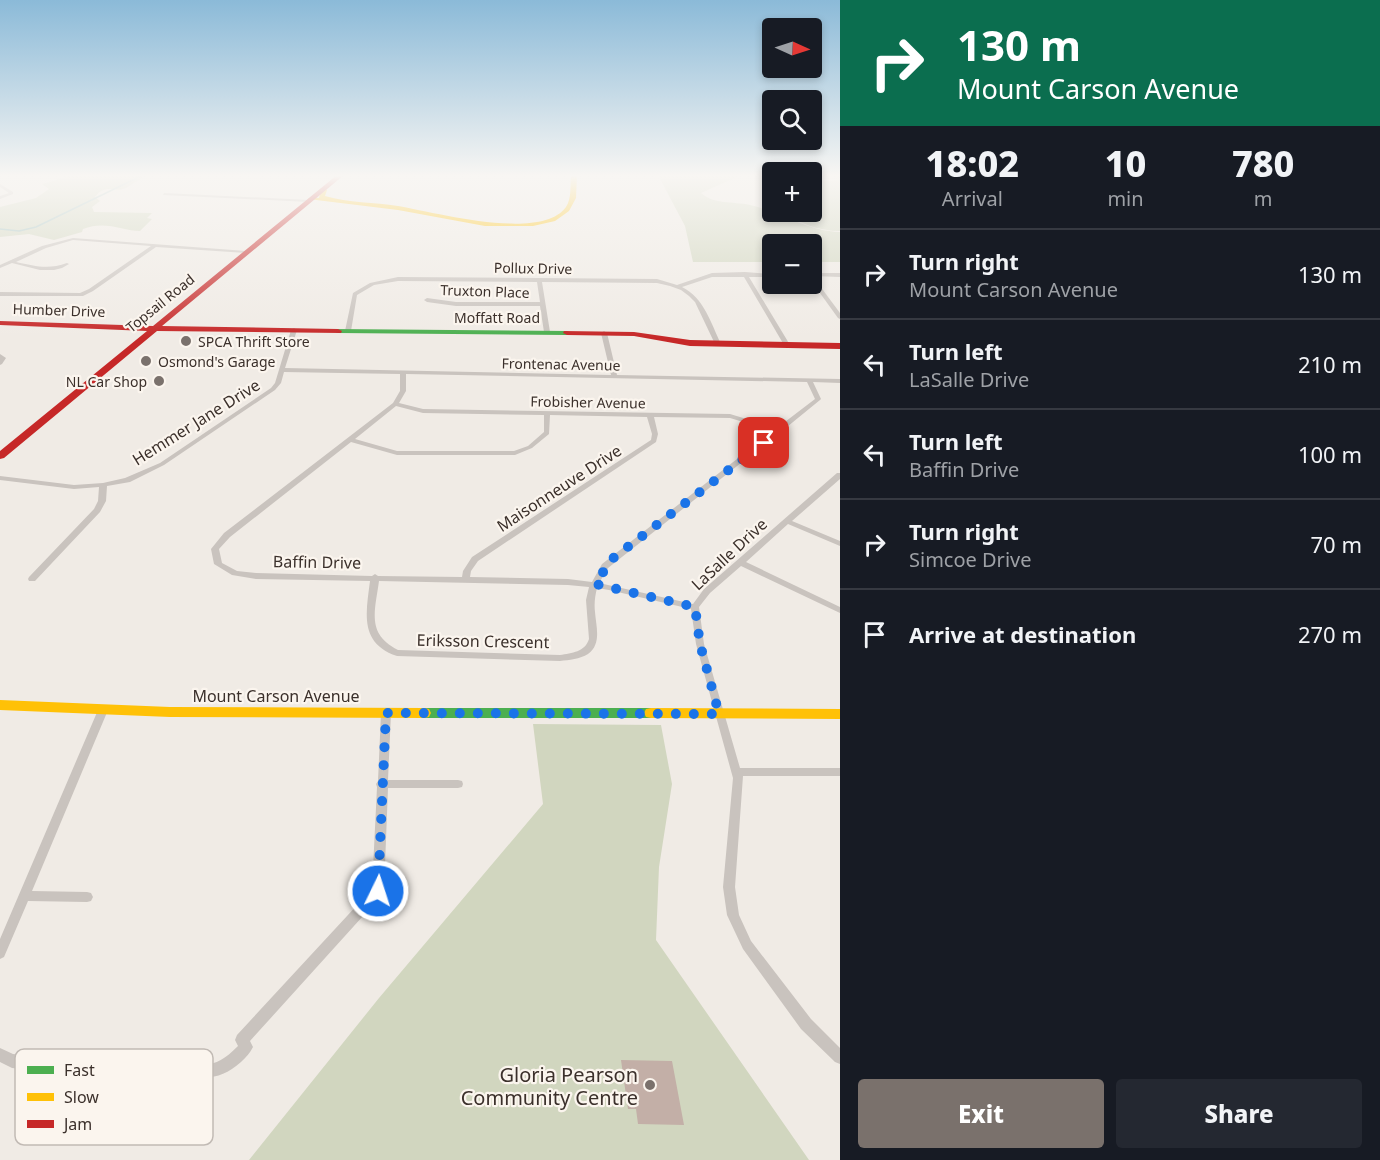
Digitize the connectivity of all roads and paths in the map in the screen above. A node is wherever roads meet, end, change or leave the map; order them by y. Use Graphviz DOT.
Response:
graph roads {
  1 [pos="274,229"];
  2 [pos="154,246"];
  3 [pos="246,252"];
  4 [pos="11,261"];
  5 [pos="68,264"];
  6 [pos="0,267"];
  7 [pos="745,274"];
  8 [pos="762,275"];
  9 [pos="840,275"];
  10 [pos="822,276"];
  11 [pos="538,280"];
  12 [pos="679,286"];
  13 [pos="822,291"];
  14 [pos="0,294"];
  15 [pos="427,300"];
  16 [pos="543,304"];
  17 [pos="840,317"];
  18 [pos="0,323"];
  19 [pos="153,328"];
  20 [pos="294,330"];
  21 [pos="348,331"];
  22 [pos="547,332"];
  23 [pos="604,333"];
  24 [pos="718,344"];
  25 [pos="787,345"];
  26 [pos="840,346"];
  27 [pos="0,356"];
  28 [pos="0,363"];
  29 [pos="282,370"];
  30 [pos="403,373"];
  31 [pos="614,376"];
  32 [pos="809,381"];
  33 [pos="840,381"];
  34 [pos="395,404"];
  35 [pos="547,413"];
  36 [pos="650,414"];
  37 [pos="779,431"];
  38 [pos="349,439"];
  39 [pos="0,456"];
  40 [pos="840,475"];
  41 [pos="0,478"];
  42 [pos="103,485"];
  43 [pos="787,521"];
  44 [pos="840,544"];
  45 [pos="740,562"];
  46 [pos="375,578"];
  47 [pos="32,579"];
  48 [pos="466,579"];
  49 [pos="595,584"];
  50 [pos="695,607"];
  51 [pos="840,610"];
  52 [pos="0,705"];
  53 [pos="104,710"];
  54 [pos="386,713"];
  55 [pos="719,714"];
  56 [pos="840,714"];
  57 [pos="737,772"];
  58 [pos="840,772"];
  59 [pos="381,784"];
  60 [pos="458,784"];
  61 [pos="24,896"];
  62 [pos="87,897"];
  63 [pos="0,953"];
  64 [pos="0,1055"];
  65 [pos="840,1057"];
  66 [pos="15,1061"];
  67 [pos="213,1069"];
  1 -- 3 [label="street, Topsail Road"];
  2 -- 3 [label="street"];
  2 -- 4 [label="street"];
  2 -- 14 [label="street"];
  3 -- 19 [label="street, Topsail Road"];
  4 -- 5 [label="street"];
  4 -- 6 [label="street"];
  7 -- 8 [label="street"];
  7 -- 12 [label="street"];
  7 -- 25 [label="street"];
  9 -- 10 [label="street"];
  11 -- 12 [label="street, Pollux Drive"];
  11 -- 16 [label="street"];
  11 -- 21 [label="street, Pollux Drive"];
  12 -- 24 [label="street"];
  13 -- 17 [label="street"];
  15 -- 16 [label="street, Truxton Place"];
  16 -- 22 [label="street"];
  18 -- 19 [label="street, Humber Drive"];
  19 -- 20 [label="street, Moffatt Road"];
  19 -- 39 [label="street, Topsail Road"];
  20 -- 21 [label="street, Moffatt Road"];
  20 -- 29 [label="street, Hemmer Jane Drive"];
  21 -- 22 [label="street, Moffatt Road"];
  22 -- 23 [label="street, Moffatt Road"];
  23 -- 24 [label="street, Moffatt Road"];
  23 -- 31 [label="street"];
  24 -- 25 [label="street, Moffatt Road"];
  25 -- 26 [label="street, Moffatt Road"];
  27 -- 28 [label="street"];
  29 -- 30 [label="street, Frontenac Avenue"];
  29 -- 42 [label="street, Hemmer Jane Drive"];
  30 -- 31 [label="street, Frontenac Avenue"];
  30 -- 34 [label="street"];
  31 -- 32 [label="street, Frontenac Avenue"];
  32 -- 33 [label="street, Frontenac Avenue"];
  32 -- 37 [label="street"];
  34 -- 35 [label="street, Frobisher Avenue"];
  34 -- 38 [label="street, Baffin Drive"];
  35 -- 36 [label="street, Frobisher Avenue"];
  35 -- 38 [label="street"];
  36 -- 37 [label="street, Frobisher Avenue"];
  36 -- 48 [label="street, Maisonneuve Drive"];
  37 -- 49 [label="street"];
  38 -- 46 [label="street, Baffin Drive"];
  40 -- 43 [label="street, LaSalle Drive"];
  41 -- 42 [label="street, Hemmer Jane Drive"];
  42 -- 47 [label="street"];
  43 -- 44 [label="street"];
  43 -- 45 [label="street, LaSalle Drive"];
  45 -- 50 [label="street, LaSalle Drive"];
  45 -- 51 [label="street"];
  46 -- 48 [label="street, Baffin Drive"];
  46 -- 49 [label="street, Eriksson Crescent"];
  48 -- 49 [label="street, Baffin Drive"];
  49 -- 50 [label="street, Baffin Drive"];
  50 -- 55 [label="street, LaSalle Drive"];
  52 -- 53 [label="street, Mount Carson Avenue"];
  53 -- 54 [label="street, Mount Carson Avenue"];
  53 -- 61 [label="street"];
  54 -- 55 [label="street, Mount Carson Avenue"];
  54 -- 59 [label="street"];
  55 -- 56 [label="street, Mount Carson Avenue"];
  55 -- 57 [label="street, LaSalle Drive"];
  57 -- 58 [label="street"];
  57 -- 65 [label="street, LaSalle Drive"];
  59 -- 60 [label="street"];
  59 -- 67 [label="street"];
  61 -- 62 [label="street"];
  61 -- 63 [label="street"];
  64 -- 66 [label="street"];
}
